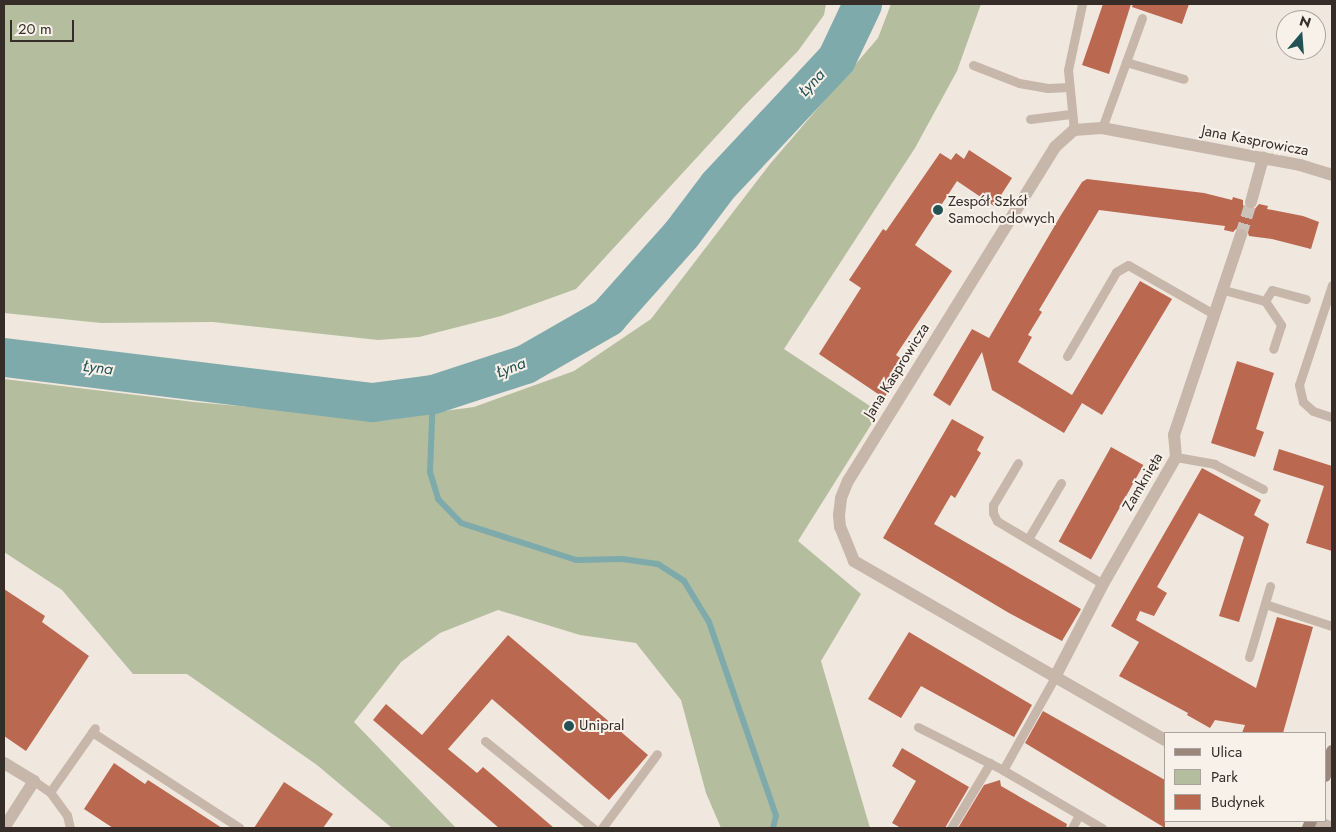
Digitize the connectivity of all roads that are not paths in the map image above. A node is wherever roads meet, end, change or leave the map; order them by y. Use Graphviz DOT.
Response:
graph roads {
  1 [pos="1082,4"];
  2 [pos="1142,18"];
  3 [pos="1126,62"];
  4 [pos="973,65"];
  5 [pos="1184,79"];
  6 [pos="1069,87"];
  7 [pos="1071,114"];
  8 [pos="1030,119"];
  9 [pos="1102,128"];
  10 [pos="1074,130"];
  11 [pos="1263,158"];
  12 [pos="1332,175"];
  13 [pos="1251,202"];
  14 [pos="1241,234"];
  15 [pos="1332,285"];
  16 [pos="1224,290"];
  17 [pos="1306,299"];
  18 [pos="1265,301"];
  19 [pos="1214,314"];
  20 [pos="1273,349"];
  21 [pos="1067,356"];
  22 [pos="1332,417"];
  23 [pos="1176,457"];
  24 [pos="1018,463"];
  25 [pos="1061,483"];
  26 [pos="1263,489"];
  27 [pos="1028,539"];
  28 [pos="1103,584"];
  29 [pos="1270,586"];
  30 [pos="1265,604"];
  31 [pos="1332,626"];
  32 [pos="1249,657"];
  33 [pos="1055,676"];
  34 [pos="918,727"];
  35 [pos="1164,739"];
  36 [pos="485,741"];
  37 [pos="1332,751"];
  38 [pos="658,754"];
  39 [pos="4,762"];
  40 [pos="990,763"];
  41 [pos="1002,770"];
  42 [pos="1326,772"];
  43 [pos="34,781"];
  44 [pos="50,792"];
  45 [pos="1079,815"];
  46 [pos="1318,822"];
  47 [pos="4,828"];
  48 [pos="70,828"];
  49 [pos="240,828"];
  50 [pos="592,828"];
  51 [pos="602,828"];
  52 [pos="951,828"];
  53 [pos="1072,828"];
  54 [pos="1102,828"];
  55 [pos="1332,828"];
  1 -- 6 [label="lane"];
  2 -- 3 [label="lane"];
  3 -- 5 [label="lane"];
  3 -- 9 [label="lane"];
  4 -- 6 [label="lane"];
  6 -- 7 [label="lane"];
  7 -- 8 [label="lane"];
  7 -- 10 [label="lane"];
  9 -- 10 [label="street, Jana Kasprowicza"];
  9 -- 11 [label="street, Jana Kasprowicza"];
  10 -- 33 [label="street, Jana Kasprowicza"];
  11 -- 12 [label="street, Jana Kasprowicza"];
  11 -- 13 [label="street"];
  14 -- 16 [label="street, Zamknięta"];
  15 -- 22 [label="lane"];
  16 -- 18 [label="lane"];
  16 -- 19 [label="street, Zamknięta"];
  17 -- 18 [label="lane"];
  18 -- 20 [label="lane"];
  19 -- 21 [label="lane"];
  19 -- 23 [label="street, Zamknięta"];
  23 -- 26 [label="lane"];
  23 -- 28 [label="street, Zamknięta"];
  24 -- 27 [label="lane"];
  25 -- 27 [label="lane"];
  27 -- 28 [label="lane"];
  28 -- 33 [label="street, Zamknięta"];
  29 -- 30 [label="lane"];
  30 -- 31 [label="lane"];
  30 -- 32 [label="lane"];
  33 -- 35 [label="street, Jana Kasprowicza"];
  33 -- 41 [label="lane"];
  34 -- 40 [label="lane"];
  36 -- 50 [label="lane"];
  37 -- 42 [label="main road"];
  38 -- 51 [label="lane"];
  39 -- 43 [label="street"];
  40 -- 41 [label="lane"];
  40 -- 52 [label="lane"];
  41 -- 45 [label="lane"];
  43 -- 44 [label="lane"];
  43 -- 47 [label="street"];
  44 -- 48 [label="lane"];
  44 -- 49 [label="lane"];
  45 -- 53 [label="lane"];
  45 -- 54 [label="lane"];
  46 -- 55 [label="street"];
}
